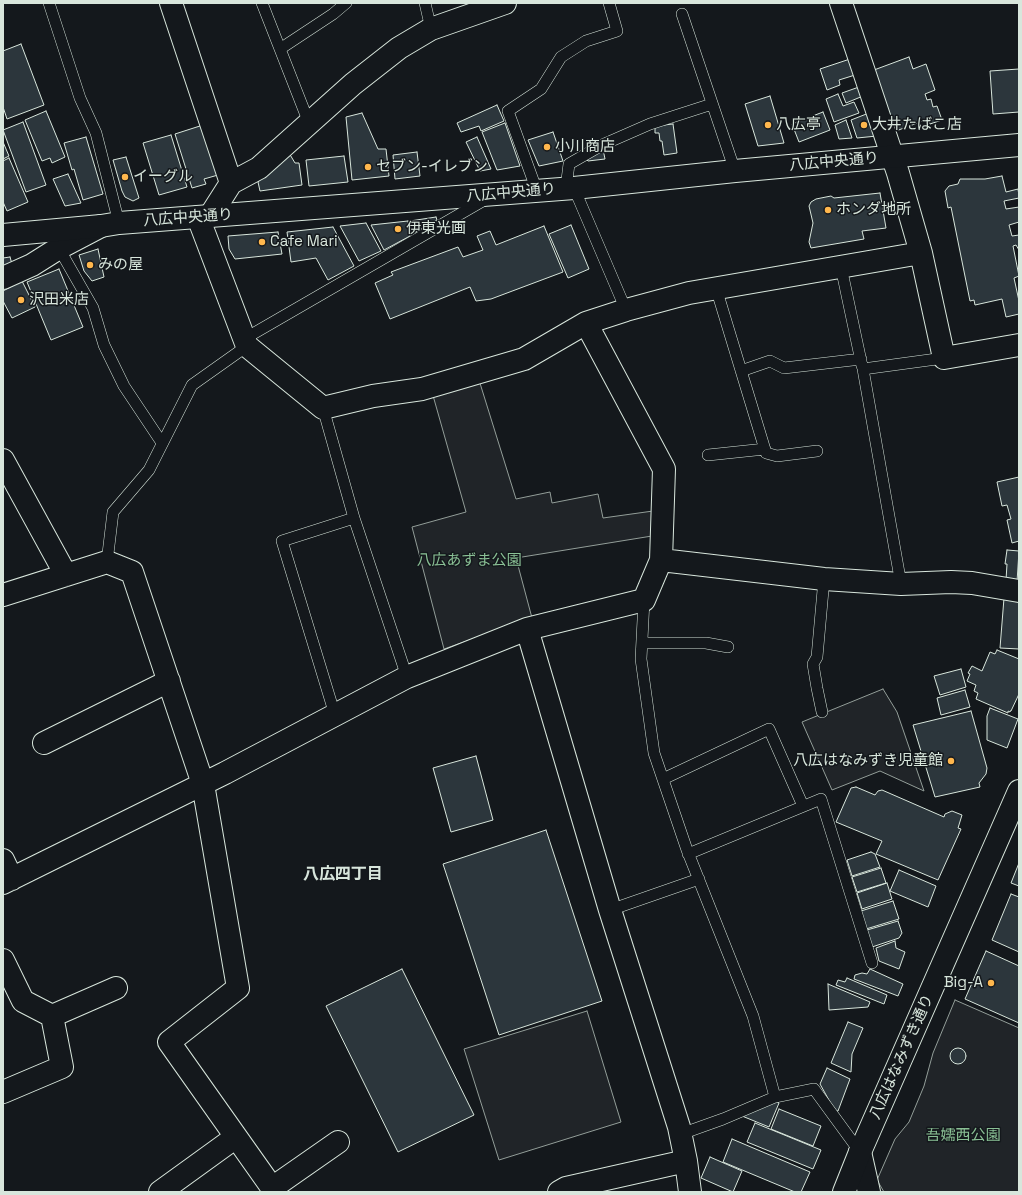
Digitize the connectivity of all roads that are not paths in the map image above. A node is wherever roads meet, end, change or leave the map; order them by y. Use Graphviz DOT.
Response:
graph roads {
  1 [pos="49,3"];
  2 [pos="171,3"];
  3 [pos="262,3"];
  4 [pos="346,3"];
  5 [pos="425,3"];
  6 [pos="505,3"];
  7 [pos="609,3"];
  8 [pos="841,3"];
  9 [pos="682,14"];
  10 [pos="431,29"];
  11 [pos="280,49"];
  12 [pos="712,104"];
  13 [pos="310,123"];
  14 [pos="1019,145"];
  15 [pos="893,156"];
  16 [pos="734,171"];
  17 [pos="231,183"];
  18 [pos="570,188"];
  19 [pos="537,191"];
  20 [pos="493,195"];
  21 [pos="204,217"];
  22 [pos="110,225"];
  23 [pos="3,235"];
  24 [pos="53,240"];
  25 [pos="921,253"];
  26 [pos="841,267"];
  27 [pos="3,278"];
  28 [pos="716,288"];
  29 [pos="626,310"];
  30 [pos="586,323"];
  31 [pos="246,343"];
  32 [pos="1019,344"];
  33 [pos="944,358"];
  34 [pos="862,364"];
  35 [pos="741,371"];
  36 [pos="323,408"];
  37 [pos="162,444"];
  38 [pos="765,449"];
  39 [pos="817,451"];
  40 [pos="708,455"];
  41 [pos="3,460"];
  42 [pos="354,518"];
  43 [pos="660,560"];
  44 [pos="106,562"];
  45 [pos="66,575"];
  46 [pos="824,579"];
  47 [pos="901,584"];
  48 [pos="1019,591"];
  49 [pos="3,595"];
  50 [pos="644,600"];
  51 [pos="527,629"];
  52 [pos="642,644"];
  53 [pos="728,647"];
  54 [pos="407,677"];
  55 [pos="169,681"];
  56 [pos="822,712"];
  57 [pos="335,715"];
  58 [pos="44,743"];
  59 [pos="663,779"];
  60 [pos="203,784"];
  61 [pos="1019,790"];
  62 [pos="804,806"];
  63 [pos="688,854"];
  64 [pos="6,874"];
  65 [pos="699,879"];
  66 [pos="610,910"];
  67 [pos="3,960"];
  68 [pos="872,963"];
  69 [pos="116,988"];
  70 [pos="52,1016"];
  71 [pos="3,1092"];
  72 [pos="775,1097"];
  73 [pos="681,1134"];
  74 [pos="236,1137"];
  75 [pos="338,1142"];
  76 [pos="860,1152"];
  77 [pos="686,1160"];
  78 [pos="273,1190"];
  79 [pos="564,1191"];
  80 [pos="160,1192"];
  81 [pos="690,1192"];
  82 [pos="844,1192"];
  83 [pos="870,1192"];
  1 -- 22 [label="lane"];
  2 -- 17 [label="street"];
  3 -- 11 [label="lane"];
  4 -- 11 [label="lane"];
  5 -- 10 [label="lane"];
  6 -- 10 [label="street"];
  7 -- 19 [label="lane"];
  8 -- 15 [label="street"];
  9 -- 12 [label="lane"];
  10 -- 13 [label="street"];
  11 -- 13 [label="lane"];
  12 -- 16 [label="lane"];
  12 -- 18 [label="lane"];
  13 -- 17 [label="street"];
  14 -- 15 [label="street, 八広中央通り"];
  15 -- 16 [label="street, 八広中央通り"];
  15 -- 25 [label="street"];
  16 -- 18 [label="street, 八広中央通り"];
  17 -- 21 [label="street"];
  18 -- 19 [label="street, 八広中央通り"];
  18 -- 29 [label="lane"];
  19 -- 20 [label="street, 八広中央通り"];
  20 -- 21 [label="street, 八広中央通り"];
  20 -- 31 [label="lane"];
  21 -- 22 [label="street, 八広中央通り"];
  21 -- 31 [label="street"];
  22 -- 24 [label="street, 八広中央通り"];
  23 -- 24 [label="street, 八広中央通り"];
  24 -- 27 [label="street"];
  24 -- 37 [label="lane"];
  25 -- 26 [label="street"];
  25 -- 33 [label="street"];
  26 -- 28 [label="street"];
  26 -- 34 [label="lane"];
  28 -- 29 [label="street"];
  28 -- 35 [label="lane"];
  29 -- 30 [label="street"];
  30 -- 36 [label="street"];
  30 -- 43 [label="street"];
  31 -- 36 [label="street"];
  31 -- 37 [label="lane"];
  32 -- 33 [label="street"];
  33 -- 34 [label="lane"];
  34 -- 35 [label="lane"];
  34 -- 47 [label="lane"];
  35 -- 38 [label="lane"];
  36 -- 42 [label="lane"];
  37 -- 44 [label="lane"];
  38 -- 39 [label="lane"];
  38 -- 40 [label="lane"];
  41 -- 45 [label="street"];
  42 -- 54 [label="lane"];
  42 -- 57 [label="lane"];
  43 -- 46 [label="street"];
  43 -- 50 [label="street"];
  44 -- 45 [label="street"];
  44 -- 55 [label="street"];
  45 -- 49 [label="street"];
  46 -- 47 [label="street"];
  46 -- 56 [label="lane"];
  47 -- 48 [label="street"];
  50 -- 51 [label="street"];
  50 -- 52 [label="lane"];
  51 -- 54 [label="street"];
  51 -- 66 [label="street"];
  52 -- 53 [label="lane"];
  52 -- 59 [label="lane"];
  54 -- 57 [label="street"];
  55 -- 58 [label="street"];
  55 -- 60 [label="street"];
  57 -- 60 [label="street"];
  59 -- 62 [label="lane"];
  59 -- 63 [label="lane"];
  60 -- 64 [label="street"];
  60 -- 74 [label="street"];
  61 -- 76 [label="street, 八広はなみずき通り"];
  62 -- 63 [label="lane"];
  62 -- 68 [label="lane"];
  63 -- 65 [label="lane"];
  65 -- 66 [label="lane"];
  65 -- 72 [label="lane"];
  66 -- 73 [label="street"];
  67 -- 70 [label="street"];
  69 -- 70 [label="street"];
  70 -- 71 [label="street"];
  72 -- 73 [label="lane"];
  72 -- 76 [label="lane"];
  73 -- 77 [label="street"];
  74 -- 78 [label="street"];
  74 -- 80 [label="street"];
  75 -- 78 [label="street"];
  76 -- 82 [label="street, 八広はなみずき通り"];
  76 -- 83 [label="street"];
  77 -- 79 [label="street"];
  77 -- 81 [label="street"];
}
